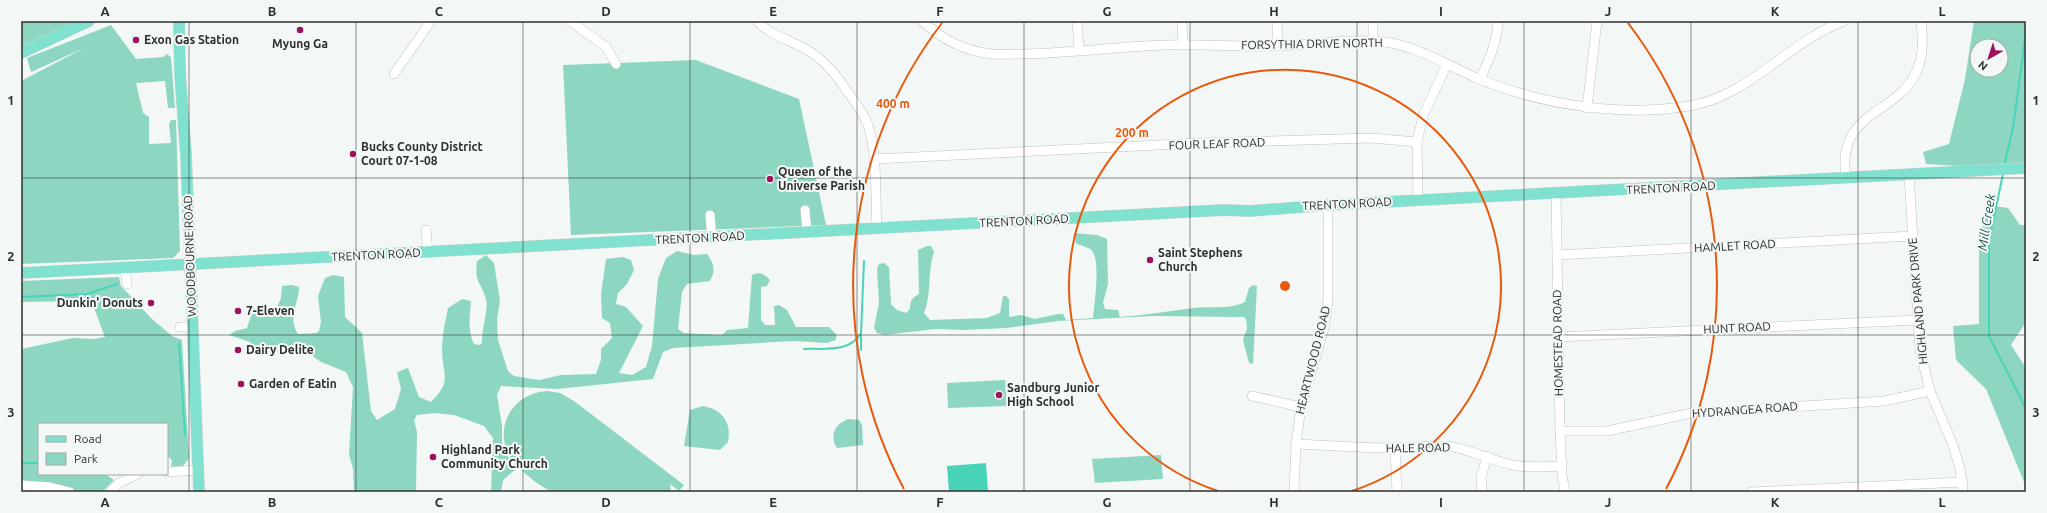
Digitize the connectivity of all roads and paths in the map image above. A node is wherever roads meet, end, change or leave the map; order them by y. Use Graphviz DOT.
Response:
graph roads {
  1 [pos="89,21"];
  2 [pos="179,21"];
  3 [pos="431,21"];
  4 [pos="570,21"];
  5 [pos="757,21"];
  6 [pos="1077,21"];
  7 [pos="1182,21"];
  8 [pos="1277,21"];
  9 [pos="1373,21"];
  10 [pos="1498,21"];
  11 [pos="1597,21"];
  12 [pos="1844,21"];
  13 [pos="1921,21"];
  14 [pos="926,22"];
  15 [pos="1373,42"];
  16 [pos="1183,45"];
  17 [pos="1278,46"];
  18 [pos="1079,50"];
  19 [pos="21,53"];
  20 [pos="616,64"];
  21 [pos="1447,64"];
  22 [pos="394,74"];
  23 [pos="1480,79"];
  24 [pos="1588,108"];
  25 [pos="1417,142"];
  26 [pos="874,159"];
  27 [pos="2026,168"];
  28 [pos="1909,175"];
  29 [pos="1846,178"];
  30 [pos="1556,194"];
  31 [pos="1418,201"];
  32 [pos="1328,205"];
  33 [pos="805,210"];
  34 [pos="710,215"];
  35 [pos="877,229"];
  36 [pos="426,230"];
  37 [pos="807,232"];
  38 [pos="1912,236"];
  39 [pos="712,238"];
  40 [pos="428,253"];
  41 [pos="1557,255"];
  42 [pos="190,264"];
  43 [pos="124,267"];
  44 [pos="21,273"];
  45 [pos="127,284"];
  46 [pos="1917,320"];
  47 [pos="192,327"];
  48 [pos="180,328"];
  49 [pos="1558,337"];
  50 [pos="1930,391"];
  51 [pos="1252,396"];
  52 [pos="1301,407"];
  53 [pos="1560,431"];
  54 [pos="1296,444"];
  55 [pos="1394,447"];
  56 [pos="1487,456"];
  57 [pos="1562,466"];
  58 [pos="198,470"];
  59 [pos="168,472"];
  60 [pos="136,475"];
  61 [pos="1963,482"];
  62 [pos="21,486"];
  63 [pos="70,492"];
  64 [pos="110,492"];
  65 [pos="199,492"];
  66 [pos="1294,492"];
  67 [pos="1397,492"];
  68 [pos="1482,492"];
  69 [pos="1565,492"];
  70 [pos="1751,492"];
  71 [pos="1963,492"];
  1 -- 19 [label="main road"];
  2 -- 42 [label="main road, WOODBOURNE ROAD"];
  3 -- 22 [label="street"];
  4 -- 20 [label="street"];
  5 -- 26 [label="street"];
  6 -- 18 [label="street"];
  7 -- 16 [label="street"];
  8 -- 17 [label="street"];
  9 -- 15 [label="street"];
  10 -- 23 [label="street"];
  11 -- 24 [label="street"];
  12 -- 24 [label="street, FORSYTHIA DRIVE NORTH"];
  13 -- 29 [label="street"];
  14 -- 18 [label="street, FORSYTHIA DRIVE NORTH"];
  15 -- 17 [label="street, FORSYTHIA DRIVE NORTH"];
  15 -- 21 [label="street, FORSYTHIA DRIVE NORTH"];
  16 -- 17 [label="street, FORSYTHIA DRIVE NORTH"];
  16 -- 18 [label="street, FORSYTHIA DRIVE NORTH"];
  21 -- 23 [label="street, FORSYTHIA DRIVE NORTH"];
  21 -- 25 [label="street"];
  23 -- 24 [label="street, FORSYTHIA DRIVE NORTH"];
  25 -- 26 [label="street, FOUR LEAF ROAD"];
  25 -- 31 [label="street"];
  26 -- 35 [label="street"];
  27 -- 28 [label="main road, TRENTON ROAD"];
  28 -- 29 [label="main road, TRENTON ROAD"];
  28 -- 38 [label="street, HIGHLAND PARK DRIVE"];
  29 -- 30 [label="main road, TRENTON ROAD"];
  30 -- 31 [label="main road, TRENTON ROAD"];
  30 -- 41 [label="street, HOMESTEAD ROAD"];
  31 -- 32 [label="main road, TRENTON ROAD"];
  32 -- 35 [label="main road, TRENTON ROAD"];
  32 -- 52 [label="street, HEARTWOOD ROAD"];
  33 -- 37 [label="street"];
  34 -- 39 [label="street"];
  35 -- 37 [label="main road, TRENTON ROAD"];
  36 -- 40 [label="street"];
  37 -- 39 [label="main road, TRENTON ROAD"];
  38 -- 41 [label="street, HAMLET ROAD"];
  38 -- 46 [label="street, HIGHLAND PARK DRIVE"];
  39 -- 40 [label="main road, TRENTON ROAD"];
  40 -- 42 [label="main road, TRENTON ROAD"];
  41 -- 49 [label="street, HOMESTEAD ROAD"];
  42 -- 43 [label="main road, TRENTON ROAD"];
  42 -- 47 [label="main road, WOODBOURNE ROAD"];
  43 -- 44 [label="main road, TRENTON ROAD"];
  43 -- 45 [label="street"];
  46 -- 49 [label="street, HUNT ROAD"];
  46 -- 50 [label="street, HIGHLAND PARK DRIVE"];
  47 -- 48 [label="street"];
  47 -- 58 [label="main road, WOODBOURNE ROAD"];
  49 -- 53 [label="street, HOMESTEAD ROAD"];
  50 -- 53 [label="street, HYDRANGEA ROAD"];
  50 -- 61 [label="street, HIGHLAND PARK DRIVE"];
  51 -- 52 [label="street"];
  52 -- 54 [label="street, HEARTWOOD ROAD"];
  53 -- 57 [label="street, HOMESTEAD ROAD"];
  54 -- 55 [label="street, HALE ROAD"];
  54 -- 66 [label="street, HEARTWOOD ROAD"];
  55 -- 56 [label="street, HALE ROAD"];
  55 -- 67 [label="street"];
  56 -- 57 [label="street, HALE ROAD"];
  56 -- 68 [label="street"];
  57 -- 69 [label="street, HOMESTEAD ROAD"];
  58 -- 59 [label="street"];
  58 -- 65 [label="main road, WOODBOURNE ROAD"];
  60 -- 64 [label="street"];
  61 -- 70 [label="street"];
  61 -- 71 [label="street, HIGHLAND PARK DRIVE"];
  62 -- 63 [label="street"];
}
